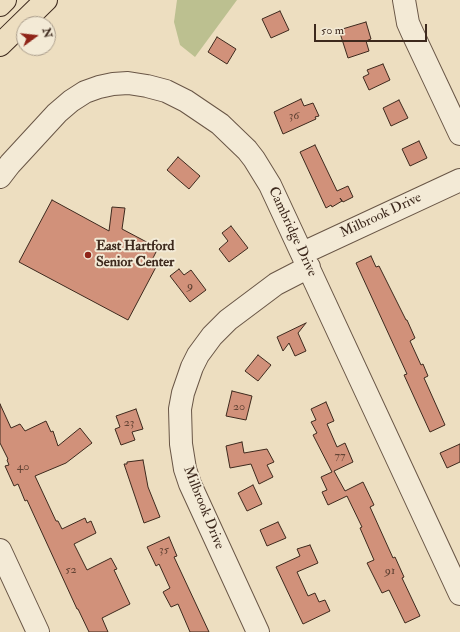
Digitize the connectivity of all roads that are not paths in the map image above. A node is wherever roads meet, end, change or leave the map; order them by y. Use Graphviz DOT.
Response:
graph roads {
  1 [pos="5,0"];
  2 [pos="46,0"];
  3 [pos="404,0"];
  4 [pos="0,4"];
  5 [pos="0,45"];
  6 [pos="460,134"];
  7 [pos="0,177"];
  8 [pos="460,180"];
  9 [pos="306,260"];
  10 [pos="0,550"];
  11 [pos="460,594"];
  12 [pos="38,632"];
  13 [pos="258,632"];
  1 -- 4 [label="highway"];
  2 -- 5 [label="highway"];
  3 -- 6 [label="street"];
  7 -- 9 [label="street, Cambridge Drive"];
  8 -- 9 [label="street, Milbrook Drive"];
  9 -- 11 [label="street, Cambridge Drive"];
  9 -- 13 [label="street, Milbrook Drive"];
  10 -- 12 [label="street"];
}
